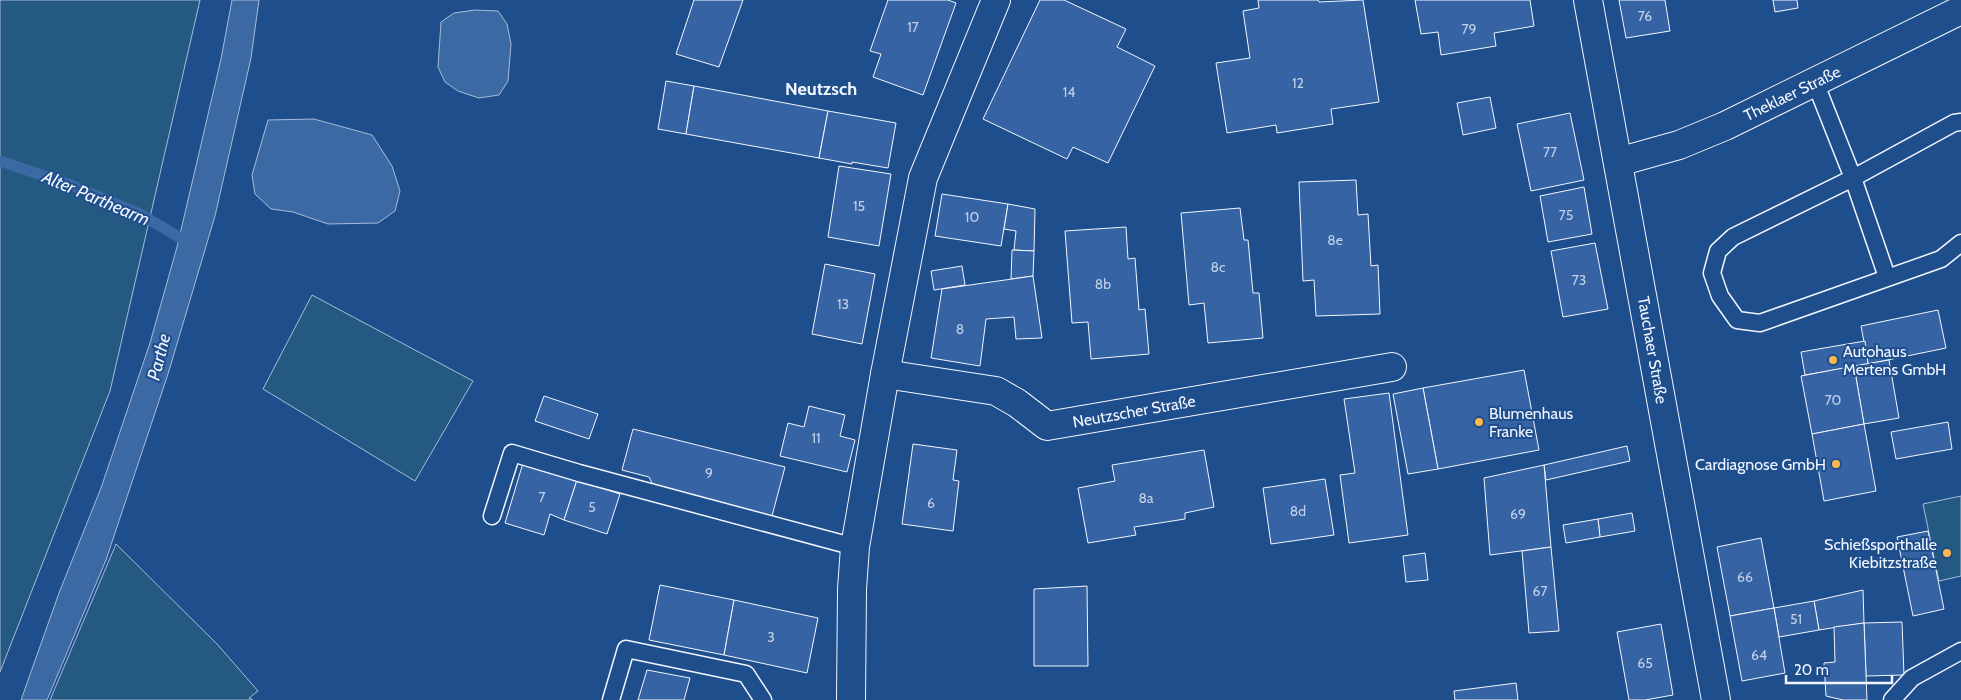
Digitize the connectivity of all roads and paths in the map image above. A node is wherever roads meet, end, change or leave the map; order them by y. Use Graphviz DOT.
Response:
graph roads {
  1 [pos="996,0"];
  2 [pos="1588,0"];
  3 [pos="1961,10"];
  4 [pos="1814,82"];
  5 [pos="1961,122"];
  6 [pos="1618,162"];
  7 [pos="1853,178"];
  8 [pos="1961,243"];
  9 [pos="1886,277"];
  10 [pos="1392,367"];
  11 [pos="885,374"];
  12 [pos="492,516"];
  13 [pos="855,547"];
  14 [pos="1961,651"];
  15 [pos="611,700"];
  16 [pos="763,700"];
  17 [pos="851,700"];
  18 [pos="1716,700"];
  19 [pos="1892,700"];
  1 -- 11 [label="street"];
  2 -- 6 [label="street, Tauchaer Straße"];
  3 -- 4 [label="street, Theklaer Straße"];
  4 -- 6 [label="street, Theklaer Straße"];
  4 -- 7 [label="lane"];
  5 -- 7 [label="lane"];
  6 -- 18 [label="street, Tauchaer Straße"];
  7 -- 9 [label="lane"];
  7 -- 9 [label="lane"];
  8 -- 9 [label="lane"];
  10 -- 11 [label="street, Neutzscher Straße"];
  11 -- 13 [label="street"];
  12 -- 13 [label="lane"];
  13 -- 17 [label="street"];
  14 -- 19 [label="lane"];
  15 -- 16 [label="lane"];
}
